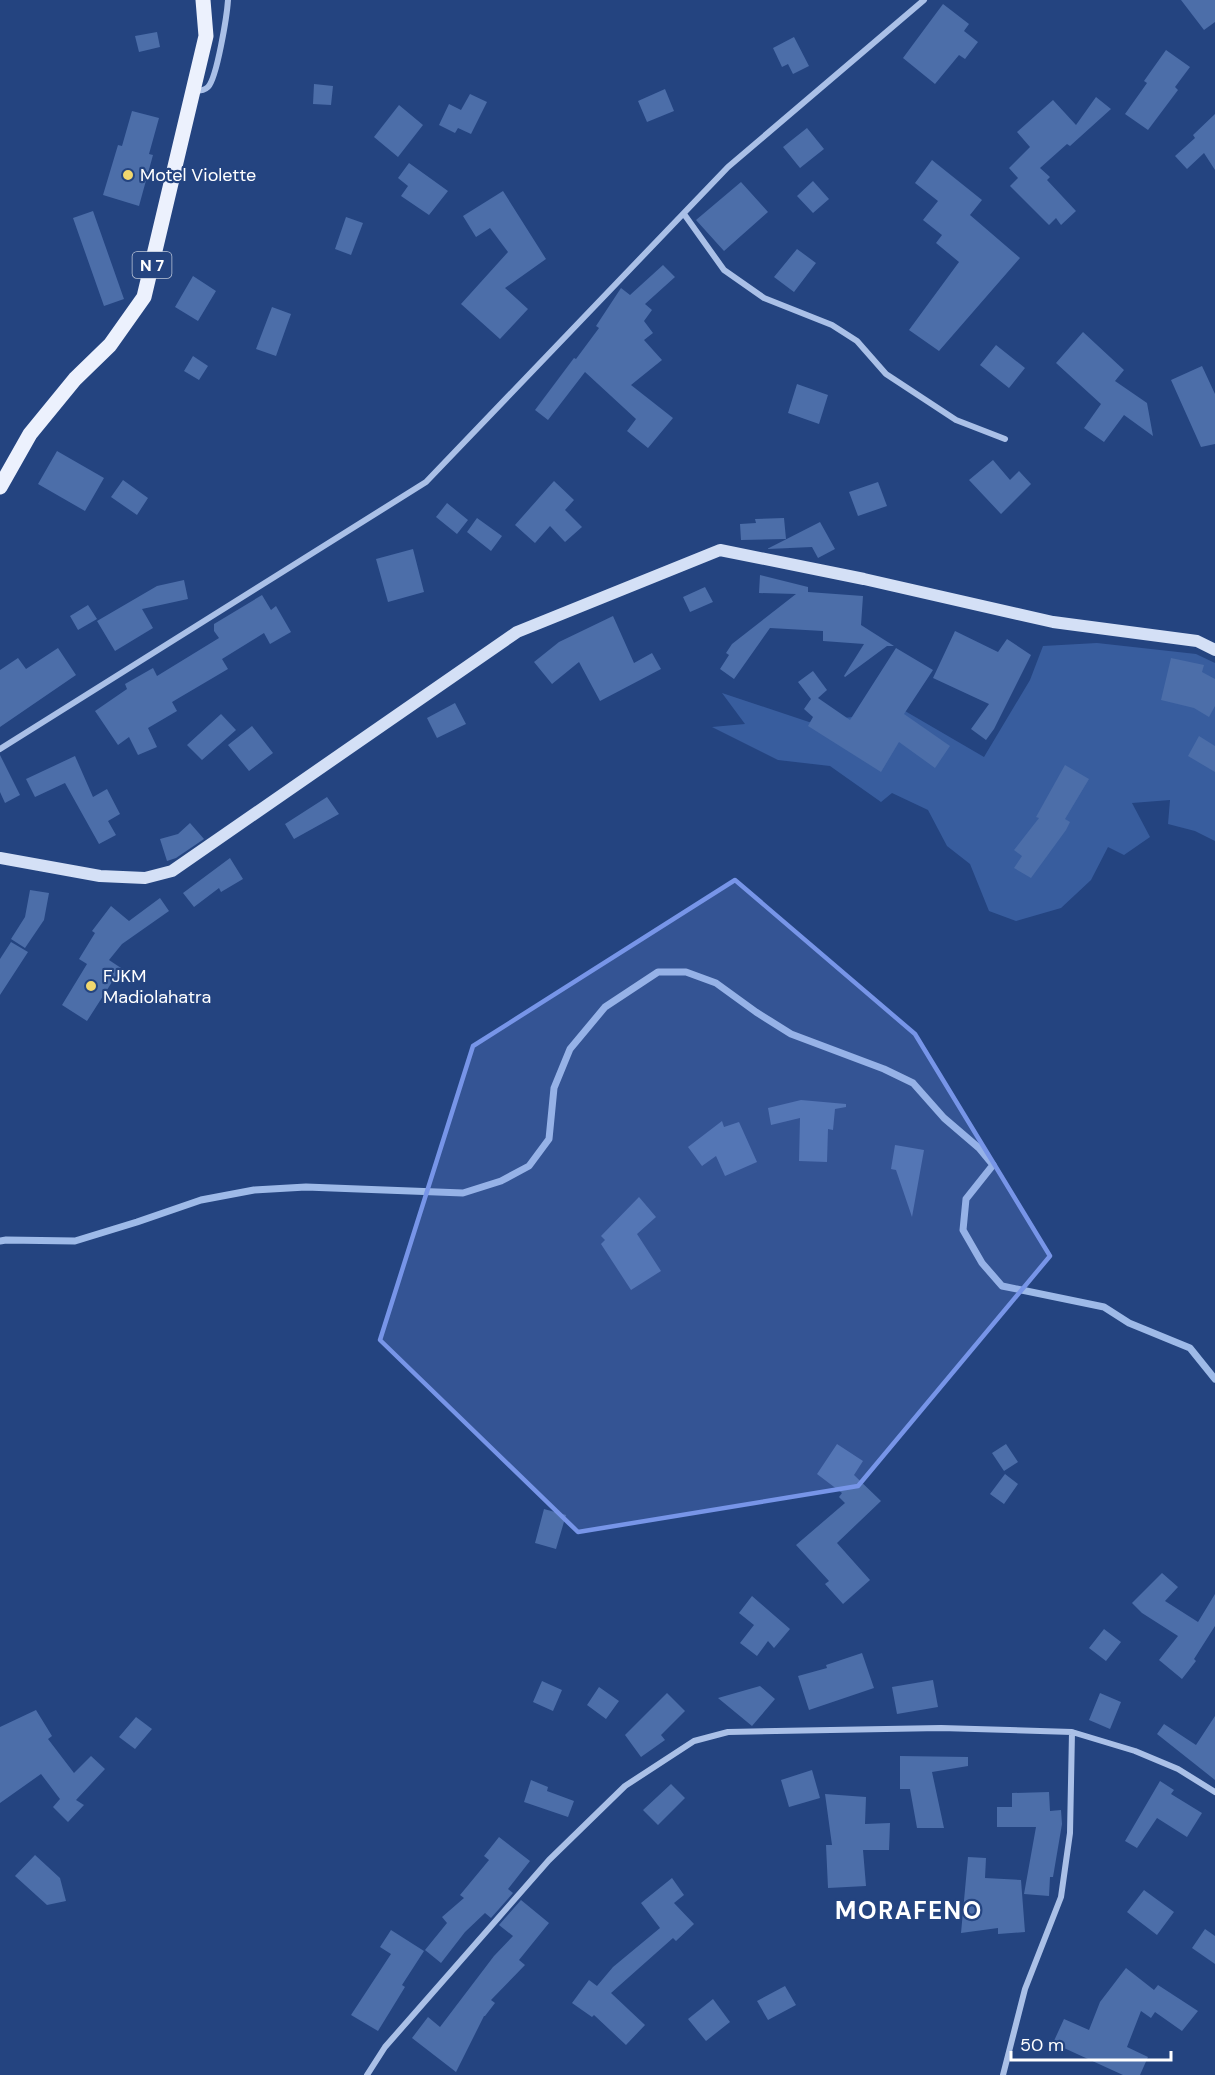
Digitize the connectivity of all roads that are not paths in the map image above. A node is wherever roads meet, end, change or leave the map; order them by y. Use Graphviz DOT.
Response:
graph roads {
  1 [pos="203,0"];
  2 [pos="228,0"];
  3 [pos="924,0"];
  4 [pos="193,91"];
  5 [pos="684,214"];
  6 [pos="1005,439"];
  7 [pos="0,487"];
  8 [pos="1215,650"];
  9 [pos="0,749"];
  10 [pos="0,858"];
  11 [pos="1072,1732"];
  12 [pos="1215,1792"];
  13 [pos="367,2075"];
  14 [pos="1003,2075"];
  1 -- 4 [label="main road, N 7"];
  2 -- 4 [label="street"];
  3 -- 5 [label="street"];
  4 -- 7 [label="main road, N 7"];
  5 -- 6 [label="street"];
  5 -- 9 [label="street"];
  8 -- 10 [label="street"];
  11 -- 12 [label="street"];
  11 -- 13 [label="street"];
  11 -- 14 [label="street"];
}
